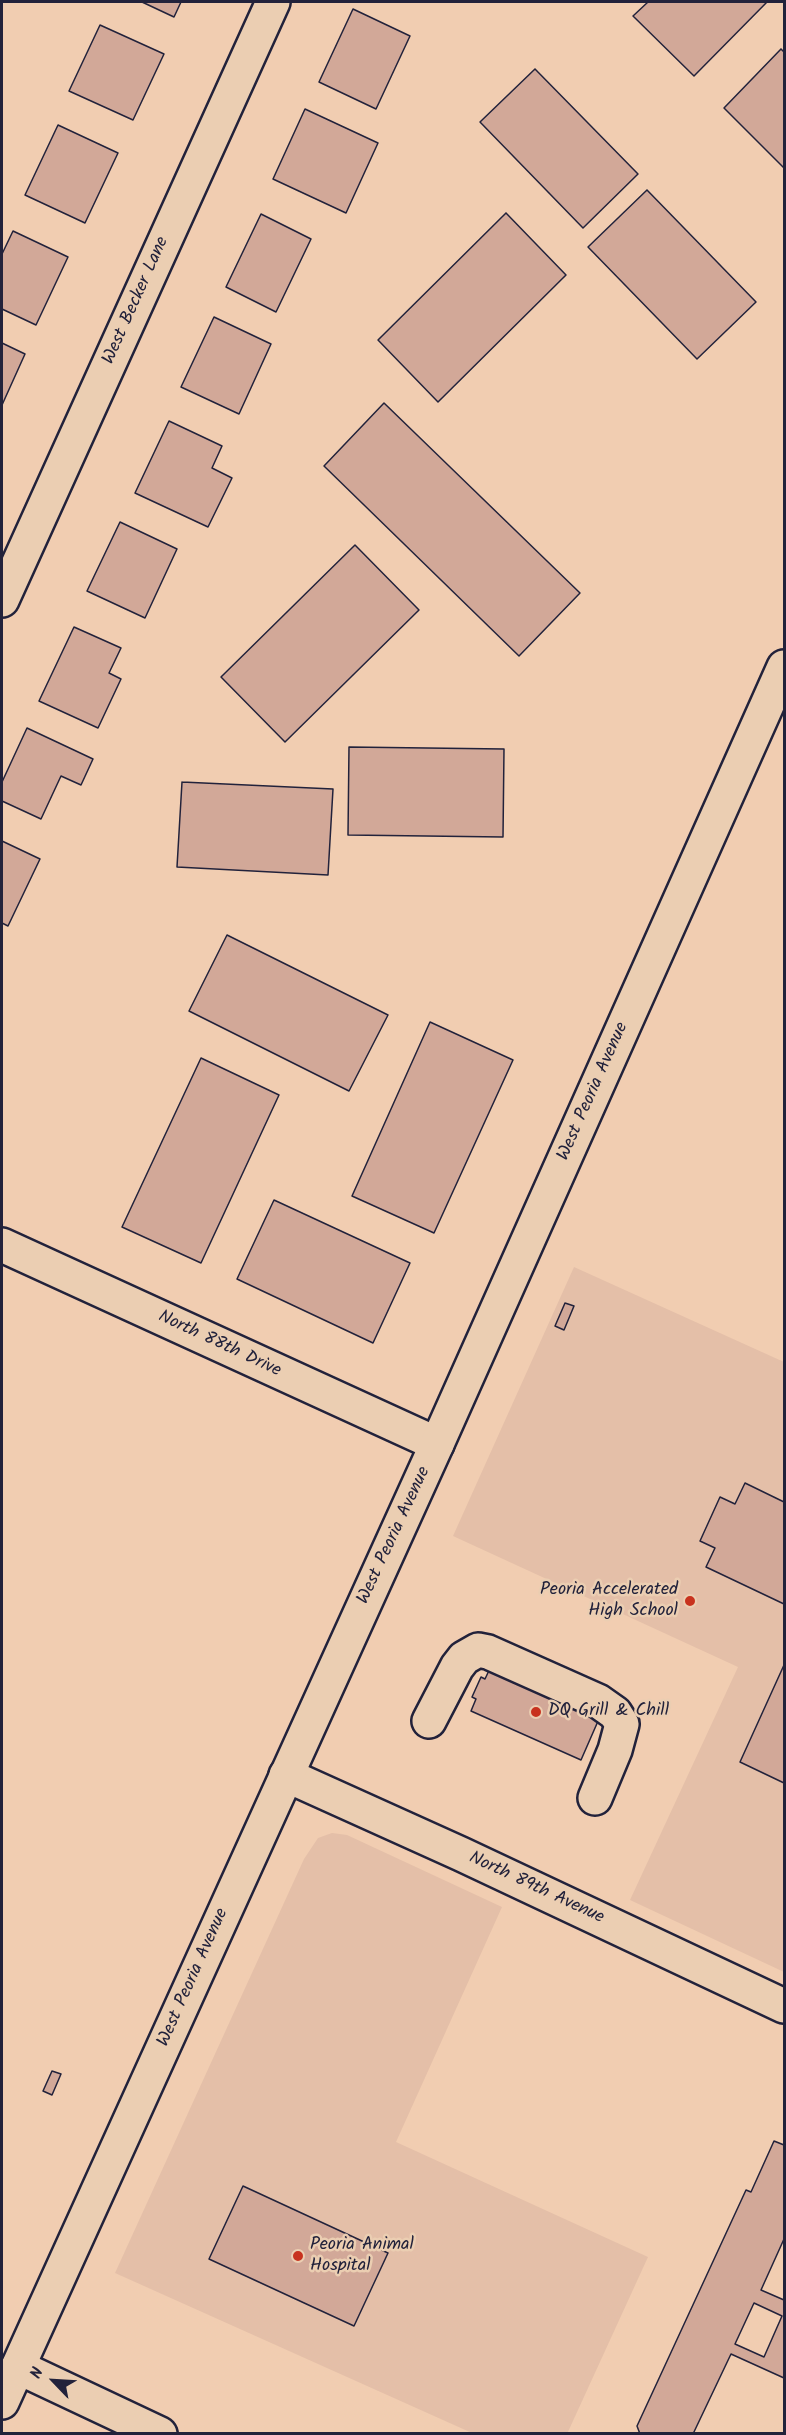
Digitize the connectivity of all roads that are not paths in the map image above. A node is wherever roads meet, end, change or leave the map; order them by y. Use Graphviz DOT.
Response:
graph roads {
  1 [pos="273,2"];
  2 [pos="2,600"];
  3 [pos="781,682"];
  4 [pos="2,1245"];
  5 [pos="437,1444"];
  6 [pos="429,1721"];
  7 [pos="286,1775"];
  8 [pos="595,1798"];
  9 [pos="784,2006"];
  10 [pos="18,2367"];
  11 [pos="2,2402"];
  12 [pos="160,2433"];
  1 -- 2 [label="main road, West Becker Lane"];
  3 -- 5 [label="main road, West Peoria Avenue"];
  4 -- 5 [label="main road, North 88th Drive"];
  5 -- 7 [label="main road, West Peoria Avenue"];
  6 -- 8 [label="main road"];
  7 -- 9 [label="main road, North 89th Avenue"];
  7 -- 10 [label="main road, West Peoria Avenue"];
  10 -- 11 [label="main road, West Peoria Avenue"];
  10 -- 12 [label="main road"];
}
